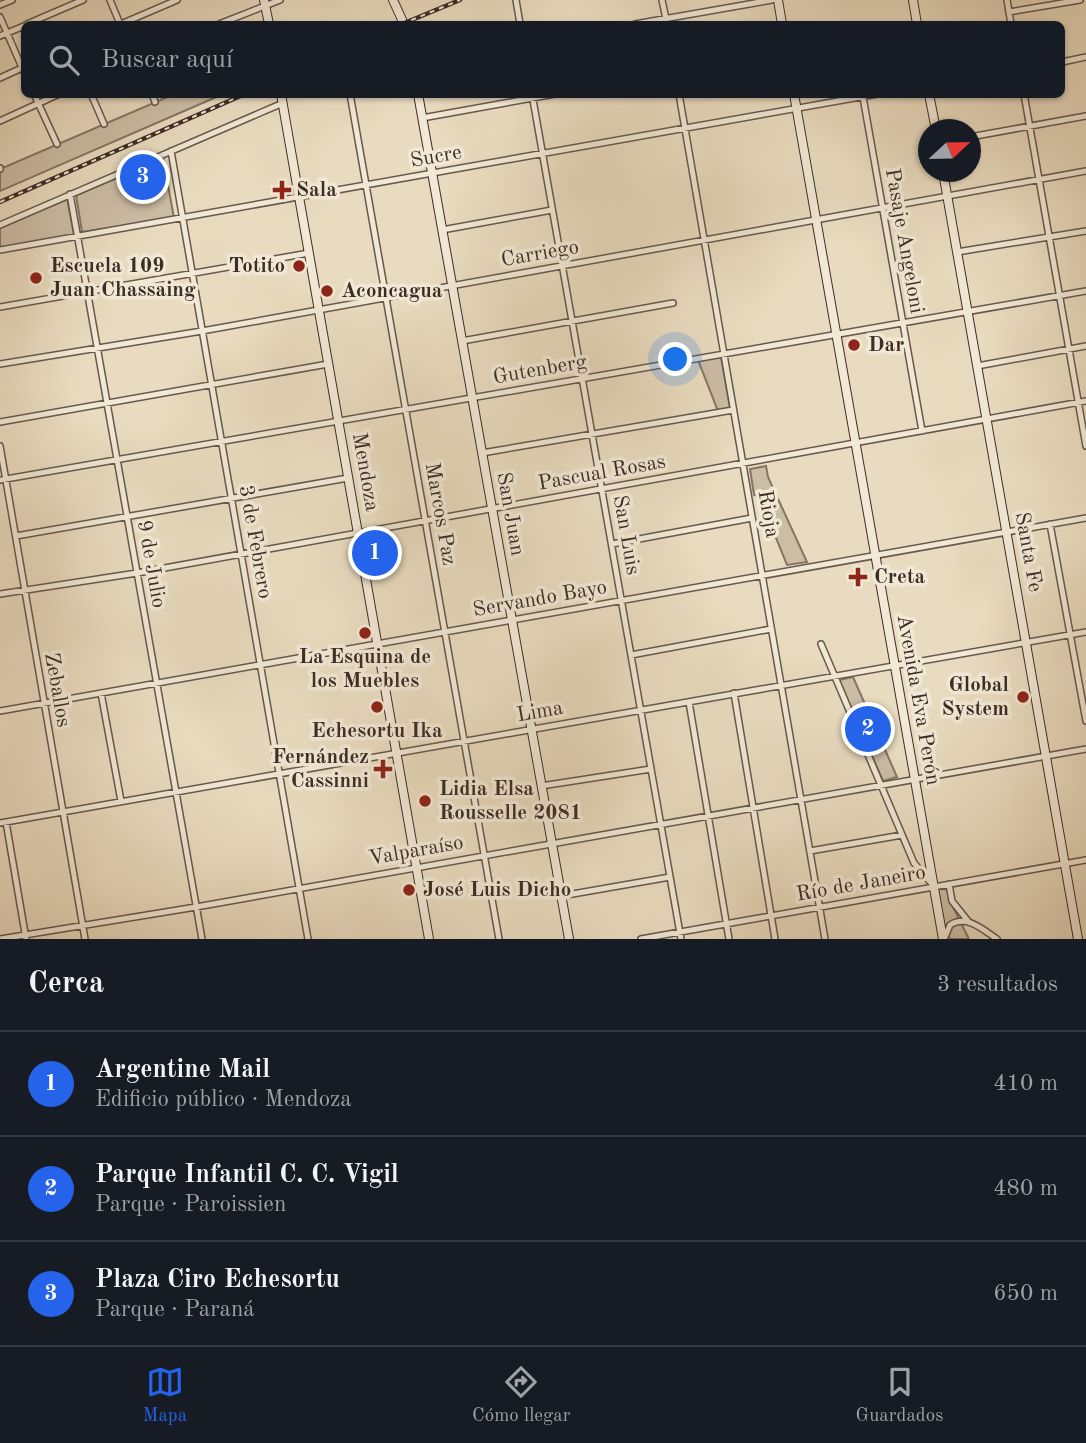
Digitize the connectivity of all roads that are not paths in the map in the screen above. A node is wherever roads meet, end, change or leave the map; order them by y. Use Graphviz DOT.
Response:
graph roads {
  1 [pos="12,0"];
  2 [pos="83,0"];
  3 [pos="110,0"];
  4 [pos="177,0"];
  5 [pos="280,0"];
  6 [pos="393,0"];
  7 [pos="516,0"];
  8 [pos="662,0"];
  9 [pos="772,0"];
  10 [pos="778,0"];
  11 [pos="913,0"];
  12 [pos="1007,0"];
  13 [pos="1080,0"];
  14 [pos="265,2"];
  15 [pos="0,5"];
  16 [pos="1009,12"];
  17 [pos="0,17"];
  18 [pos="35,21"];
  19 [pos="120,21"];
  20 [pos="128,21"];
  21 [pos="225,21"];
  22 [pos="268,21"];
  23 [pos="403,21"];
  24 [pos="520,21"];
  25 [pos="666,21"];
  26 [pos="671,21"];
  27 [pos="782,21"];
  28 [pos="916,21"];
  29 [pos="1010,21"];
  30 [pos="21,27"];
  31 [pos="7,33"];
  32 [pos="0,36"];
  33 [pos="1086,57"];
  34 [pos="1065,61"];
  35 [pos="21,63"];
  36 [pos="21,70"];
  37 [pos="0,78"];
  38 [pos="36,98"];
  39 [pos="51,98"];
  40 [pos="93,98"];
  41 [pos="154,98"];
  42 [pos="351,98"];
  43 [pos="419,98"];
  44 [pos="523,98"];
  45 [pos="533,98"];
  46 [pos="680,98"];
  47 [pos="795,98"];
  48 [pos="858,98"];
  49 [pos="863,98"];
  50 [pos="930,98"];
  51 [pos="1025,98"];
  52 [pos="282,99"];
  53 [pos="155,102"];
  54 [pos="38,104"];
  55 [pos="797,109"];
  56 [pos="1086,116"];
  57 [pos="422,118"];
  58 [pos="934,119"];
  59 [pos="0,121"];
  60 [pos="104,124"];
  61 [pos="1030,127"];
  62 [pos="685,129"];
  63 [pos="981,135"];
  64 [pos="57,145"];
  65 [pos="171,151"];
  66 [pos="542,154"];
  67 [pos="1086,171"];
  68 [pos="432,174"];
  69 [pos="1039,179"];
  70 [pos="945,182"];
  71 [pos="366,185"];
  72 [pos="70,194"];
  73 [pos="947,196"];
  74 [pos="299,197"];
  75 [pos="881,208"];
  76 [pos="552,210"];
  77 [pos="182,218"];
  78 [pos="816,220"];
  79 [pos="0,225"];
  80 [pos="442,230"];
  81 [pos="1086,231"];
  82 [pos="77,237"];
  83 [pos="1049,237"];
  84 [pos="704,240"];
  85 [pos="0,250"];
  86 [pos="309,253"];
  87 [pos="957,253"];
  88 [pos="564,266"];
  89 [pos="192,273"];
  90 [pos="452,286"];
  91 [pos="1086,291"];
  92 [pos="86,292"];
  93 [pos="1059,295"];
  94 [pos="386,298"];
  95 [pos="673,303"];
  96 [pos="0,307"];
  97 [pos="319,310"];
  98 [pos="968,311"];
  99 [pos="573,320"];
  100 [pos="902,323"];
  101 [pos="202,331"];
  102 [pos="838,334"];
  103 [pos="461,341"];
  104 [pos="1086,346"];
  105 [pos="97,347"];
  106 [pos="1069,349"];
  107 [pos="724,354"];
  108 [pos="328,363"];
  109 [pos="0,364"];
  110 [pos="977,366"];
  111 [pos="583,378"];
  112 [pos="211,384"];
  113 [pos="472,398"];
  114 [pos="1086,401"];
  115 [pos="106,403"];
  116 [pos="1078,403"];
  117 [pos="406,409"];
  118 [pos="733,410"];
  119 [pos="986,419"];
  120 [pos="338,421"];
  121 [pos="0,422"];
  122 [pos="922,431"];
  123 [pos="593,434"];
  124 [pos="221,442"];
  125 [pos="856,443"];
  126 [pos="0,446"];
  127 [pos="1086,446"];
  128 [pos="482,453"];
  129 [pos="117,460"];
  130 [pos="743,463"];
  131 [pos="348,478"];
  132 [pos="3,480"];
  133 [pos="603,489"];
  134 [pos="231,499"];
  135 [pos="492,508"];
  136 [pos="127,517"];
  137 [pos="752,518"];
  138 [pos="1086,518"];
  139 [pos="425,521"];
  140 [pos="1051,524"];
  141 [pos="1006,532"];
  142 [pos="358,533"];
  143 [pos="16,536"];
  144 [pos="612,544"];
  145 [pos="241,554"];
  146 [pos="875,555"];
  147 [pos="137,573"];
  148 [pos="762,575"];
  149 [pos="24,590"];
  150 [pos="0,594"];
  151 [pos="622,600"];
  152 [pos="512,620"];
  153 [pos="771,629"];
  154 [pos="445,632"];
  155 [pos="1086,632"];
  156 [pos="1070,634"];
  157 [pos="1026,642"];
  158 [pos="821,643"];
  159 [pos="377,644"];
  160 [pos="631,655"];
  161 [pos="260,665"];
  162 [pos="894,665"];
  163 [pos="834,677"];
  164 [pos="156,683"];
  165 [pos="781,685"];
  166 [pos="101,693"];
  167 [pos="734,694"];
  168 [pos="688,702"];
  169 [pos="43,703"];
  170 [pos="641,710"];
  171 [pos="0,711"];
  172 [pos="1086,721"];
  173 [pos="531,729"];
  174 [pos="464,741"];
  175 [pos="1086,749"];
  176 [pos="397,753"];
  177 [pos="1046,756"];
  178 [pos="651,769"];
  179 [pos="279,774"];
  180 [pos="914,779"];
  181 [pos="880,784"];
  182 [pos="541,786"];
  183 [pos="176,792"];
  184 [pos="801,799"];
  185 [pos="121,802"];
  186 [pos="753,807"];
  187 [pos="62,811"];
  188 [pos="708,815"];
  189 [pos="3,822"];
  190 [pos="661,824"];
  191 [pos="902,835"];
  192 [pos="551,843"];
  193 [pos="810,851"];
  194 [pos="484,855"];
  195 [pos="1086,860"];
  196 [pos="1065,863"];
  197 [pos="417,867"];
  198 [pos="670,877"];
  199 [pos="949,884"];
  200 [pos="934,887"];
  201 [pos="299,888"];
  202 [pos="561,896"];
  203 [pos="196,907"];
  204 [pos="820,907"];
  205 [pos="771,916"];
  206 [pos="968,921"];
  207 [pos="727,924"];
  208 [pos="83,925"];
  209 [pos="680,936"];
  210 [pos="26,937"];
  211 [pos="0,939"];
  212 [pos="85,939"];
  213 [pos="202,939"];
  214 [pos="308,939"];
  215 [pos="429,939"];
  216 [pos="499,939"];
  217 [pos="569,939"];
  218 [pos="641,939"];
  219 [pos="729,939"];
  220 [pos="775,939"];
  221 [pos="825,939"];
  222 [pos="944,939"];
  223 [pos="997,939"];
  224 [pos="1078,939"];
  1 -- 15 [label="street"];
  2 -- 18 [label="street"];
  3 -- 19 [label="street"];
  4 -- 20 [label="street"];
  5 -- 14 [label="street"];
  6 -- 23 [label="main road"];
  7 -- 24 [label="street"];
  8 -- 25 [label="street"];
  9 -- 26 [label="street"];
  10 -- 27 [label="main road"];
  11 -- 28 [label="main road"];
  12 -- 16 [label="street"];
  13 -- 16 [label="street"];
  14 -- 21 [label="street"];
  14 -- 22 [label="main road"];
  16 -- 29 [label="street"];
  17 -- 31 [label="street"];
  30 -- 31 [label="street"];
  31 -- 32 [label="street"];
  31 -- 35 [label="street"];
  33 -- 34 [label="street"];
  36 -- 37 [label="street"];
  38 -- 54 [label="street"];
  39 -- 54 [label="street"];
  40 -- 60 [label="street"];
  41 -- 53 [label="street"];
  42 -- 71 [label="street, Marcos Paz"];
  43 -- 57 [label="main road, San Juan"];
  44 -- 57 [label="street"];
  45 -- 66 [label="street, San Luis"];
  46 -- 62 [label="street, Rioja"];
  47 -- 55 [label="main road, Avenida Eva Perón"];
  48 -- 55 [label="street, Sucre"];
  49 -- 75 [label="street, Pasaje Angeloni"];
  50 -- 58 [label="main road"];
  51 -- 61 [label="street"];
  52 -- 65 [label="street"];
  52 -- 74 [label="main road, Mendoza"];
  54 -- 59 [label="street"];
  54 -- 64 [label="street"];
  55 -- 62 [label="street, Sucre"];
  55 -- 78 [label="main road, Avenida Eva Perón"];
  56 -- 61 [label="street"];
  57 -- 68 [label="main road, San Juan"];
  61 -- 63 [label="street"];
  61 -- 69 [label="street"];
  62 -- 66 [label="street, Sucre"];
  62 -- 84 [label="street, Rioja"];
  65 -- 72 [label="street"];
  65 -- 77 [label="street, 3 de Febrero"];
  66 -- 68 [label="street, Sucre"];
  66 -- 76 [label="street, San Luis"];
  67 -- 69 [label="street, Carriego"];
  68 -- 71 [label="street, Sucre"];
  68 -- 80 [label="main road, San Juan"];
  69 -- 73 [label="street, Carriego"];
  69 -- 83 [label="street"];
  70 -- 73 [label="main road, Santa Fe"];
  71 -- 74 [label="street, Sucre"];
  71 -- 94 [label="street, Marcos Paz"];
  72 -- 79 [label="street"];
  72 -- 82 [label="street, 9 de Julio"];
  73 -- 75 [label="street, Carriego"];
  73 -- 87 [label="main road, Santa Fe"];
  74 -- 77 [label="street, Sucre"];
  74 -- 86 [label="main road, Mendoza"];
  75 -- 78 [label="street, Carriego"];
  75 -- 100 [label="street, Pasaje Angeloni"];
  76 -- 80 [label="street"];
  76 -- 88 [label="street, San Luis"];
  77 -- 82 [label="street, Sucre"];
  77 -- 89 [label="street, 3 de Febrero"];
  78 -- 84 [label="street, Carriego"];
  78 -- 102 [label="main road, Avenida Eva Perón"];
  80 -- 90 [label="main road, San Juan"];
  81 -- 83 [label="street"];
  82 -- 85 [label="street, Sucre"];
  82 -- 92 [label="street, 9 de Julio"];
  83 -- 87 [label="street"];
  83 -- 93 [label="street"];
  84 -- 88 [label="street, Carriego"];
  84 -- 107 [label="street, Rioja"];
  86 -- 89 [label="street"];
  86 -- 97 [label="main road, Mendoza"];
  87 -- 98 [label="main road, Santa Fe"];
  88 -- 90 [label="street, Carriego"];
  88 -- 99 [label="street, San Luis"];
  89 -- 92 [label="street"];
  89 -- 101 [label="street, 3 de Febrero"];
  90 -- 94 [label="street, Carriego"];
  90 -- 103 [label="main road, San Juan"];
  91 -- 93 [label="street, Gutenberg"];
  92 -- 96 [label="street"];
  92 -- 105 [label="street, 9 de Julio"];
  93 -- 98 [label="street, Gutenberg"];
  93 -- 106 [label="street"];
  94 -- 97 [label="street, Carriego"];
  94 -- 117 [label="street, Marcos Paz"];
  95 -- 99 [label="street"];
  97 -- 101 [label="street, Carriego"];
  97 -- 108 [label="main road, Mendoza"];
  98 -- 100 [label="street, Gutenberg"];
  98 -- 110 [label="main road, Santa Fe"];
  99 -- 103 [label="street"];
  99 -- 111 [label="street, San Luis"];
  100 -- 102 [label="street, Gutenberg"];
  100 -- 122 [label="street, Pasaje Angeloni"];
  101 -- 105 [label="street, Carriego"];
  101 -- 112 [label="street, 3 de Febrero"];
  102 -- 107 [label="street, Gutenberg"];
  102 -- 125 [label="main road, Avenida Eva Perón"];
  103 -- 113 [label="main road, San Juan"];
  104 -- 106 [label="street"];
  105 -- 109 [label="street, Carriego"];
  105 -- 115 [label="street, 9 de Julio"];
  106 -- 110 [label="street"];
  106 -- 116 [label="street"];
  107 -- 111 [label="street, Gutenberg"];
  107 -- 118 [label="street, Rioja"];
  108 -- 112 [label="street"];
  108 -- 120 [label="main road, Mendoza"];
  110 -- 119 [label="main road, Santa Fe"];
  111 -- 113 [label="street, Gutenberg"];
  111 -- 123 [label="street, San Luis"];
  112 -- 115 [label="street"];
  112 -- 124 [label="street, 3 de Febrero"];
  113 -- 117 [label="street, Gutenberg"];
  113 -- 128 [label="main road, San Juan"];
  114 -- 116 [label="street, Pascual Rosas"];
  115 -- 121 [label="street"];
  115 -- 129 [label="street, 9 de Julio"];
  116 -- 119 [label="street, Pascual Rosas"];
  116 -- 127 [label="street"];
  117 -- 120 [label="street, Gutenberg"];
  117 -- 139 [label="street, Marcos Paz"];
  118 -- 123 [label="street"];
  118 -- 130 [label="street, Rioja"];
  119 -- 122 [label="street, Pascual Rosas"];
  119 -- 141 [label="main road, Santa Fe"];
  120 -- 124 [label="street, Gutenberg"];
  120 -- 131 [label="main road, Mendoza"];
  122 -- 125 [label="street, Pascual Rosas"];
  123 -- 128 [label="street"];
  123 -- 133 [label="street, San Luis"];
  124 -- 129 [label="street, Gutenberg"];
  124 -- 134 [label="street, 3 de Febrero"];
  125 -- 130 [label="street, Pascual Rosas"];
  125 -- 146 [label="main road, Avenida Eva Perón"];
  126 -- 132 [label="street, Zeballos"];
  128 -- 135 [label="main road, San Juan"];
  129 -- 132 [label="street, Gutenberg"];
  129 -- 136 [label="street, 9 de Julio"];
  130 -- 133 [label="street, Pascual Rosas"];
  130 -- 137 [label="street, Rioja"];
  131 -- 134 [label="street"];
  131 -- 142 [label="main road, Mendoza"];
  132 -- 143 [label="street, Zeballos"];
  133 -- 135 [label="street, Pascual Rosas"];
  133 -- 144 [label="street, San Luis"];
  134 -- 136 [label="street"];
  134 -- 145 [label="street, 3 de Febrero"];
  135 -- 139 [label="street, Pascual Rosas"];
  135 -- 152 [label="main road, San Juan"];
  136 -- 143 [label="street"];
  136 -- 147 [label="street, 9 de Julio"];
  137 -- 144 [label="street"];
  137 -- 148 [label="street, Rioja"];
  138 -- 140 [label="street, Servando Bayo"];
  139 -- 142 [label="street, Pascual Rosas"];
  139 -- 154 [label="street, Marcos Paz"];
  140 -- 141 [label="street, Servando Bayo"];
  140 -- 156 [label="street"];
  141 -- 146 [label="street, Servando Bayo"];
  141 -- 157 [label="main road, Santa Fe"];
  142 -- 145 [label="street, Pascual Rosas"];
  142 -- 159 [label="main road, Mendoza"];
  143 -- 149 [label="street, Zeballos"];
  144 -- 151 [label="street, San Luis"];
  145 -- 147 [label="street, Pascual Rosas"];
  145 -- 161 [label="street, 3 de Febrero"];
  146 -- 148 [label="street, Servando Bayo"];
  146 -- 162 [label="main road, Avenida Eva Perón"];
  147 -- 149 [label="street, Pascual Rosas"];
  147 -- 164 [label="street, 9 de Julio"];
  148 -- 151 [label="street, Servando Bayo"];
  148 -- 153 [label="street, Rioja"];
  149 -- 150 [label="street, Pascual Rosas"];
  149 -- 169 [label="street, Zeballos"];
  151 -- 152 [label="street, Servando Bayo"];
  151 -- 160 [label="street, San Luis"];
  152 -- 154 [label="street, Servando Bayo"];
  152 -- 173 [label="main road, San Juan"];
  153 -- 160 [label="street"];
  153 -- 165 [label="street, Rioja"];
  154 -- 159 [label="street, Servando Bayo"];
  154 -- 174 [label="street, Marcos Paz"];
  155 -- 156 [label="street, Lima"];
  156 -- 157 [label="street, Lima"];
  156 -- 172 [label="street"];
  157 -- 162 [label="street, Lima"];
  157 -- 177 [label="main road, Santa Fe"];
  158 -- 163 [label="street"];
  159 -- 161 [label="street, Servando Bayo"];
  159 -- 176 [label="main road, Mendoza"];
  160 -- 170 [label="street, San Luis"];
  161 -- 164 [label="street, Servando Bayo"];
  161 -- 179 [label="street, 3 de Febrero"];
  162 -- 163 [label="street, Lima"];
  162 -- 180 [label="main road, Avenida Eva Perón"];
  163 -- 165 [label="street, Lima"];
  163 -- 181 [label="street"];
  164 -- 166 [label="street, Servando Bayo"];
  164 -- 183 [label="street, 9 de Julio"];
  165 -- 167 [label="street, Lima"];
  165 -- 184 [label="street, Rioja"];
  166 -- 169 [label="street, Servando Bayo"];
  166 -- 185 [label="street"];
  167 -- 168 [label="street, Lima"];
  167 -- 186 [label="street"];
  168 -- 170 [label="street, Lima"];
  168 -- 188 [label="street"];
  169 -- 171 [label="street, Servando Bayo"];
  169 -- 187 [label="street, Zeballos"];
  170 -- 173 [label="street, Lima"];
  170 -- 178 [label="street, San Luis"];
  173 -- 174 [label="street, Lima"];
  173 -- 182 [label="main road, San Juan"];
  174 -- 176 [label="street, Lima"];
  174 -- 194 [label="street, Marcos Paz"];
  175 -- 177 [label="street, Valparaíso"];
  176 -- 179 [label="street, Lima"];
  176 -- 197 [label="main road, Mendoza"];
  177 -- 180 [label="street, Valparaíso"];
  177 -- 196 [label="main road, Santa Fe"];
  178 -- 182 [label="street"];
  178 -- 190 [label="street, San Luis"];
  179 -- 183 [label="street, Lima"];
  179 -- 201 [label="street, 3 de Febrero"];
  180 -- 181 [label="street, Valparaíso"];
  180 -- 200 [label="main road, Avenida Eva Perón"];
  181 -- 184 [label="street, Valparaíso"];
  181 -- 191 [label="street"];
  182 -- 192 [label="main road, San Juan"];
  183 -- 185 [label="street, Lima"];
  183 -- 203 [label="street, 9 de Julio"];
  184 -- 186 [label="street, Valparaíso"];
  184 -- 193 [label="street, Rioja"];
  185 -- 187 [label="street, Lima"];
  186 -- 188 [label="street, Valparaíso"];
  186 -- 205 [label="street"];
  187 -- 189 [label="street, Lima"];
  187 -- 208 [label="street, Zeballos"];
  188 -- 190 [label="street, Valparaíso"];
  188 -- 207 [label="street"];
  189 -- 210 [label="street"];
  190 -- 192 [label="street, Valparaíso"];
  190 -- 198 [label="street, San Luis"];
  191 -- 193 [label="street"];
  191 -- 200 [label="street"];
  192 -- 194 [label="street, Valparaíso"];
  192 -- 202 [label="main road, San Juan"];
  193 -- 204 [label="street, Rioja"];
  194 -- 197 [label="street, Valparaíso"];
  194 -- 216 [label="street, Marcos Paz"];
  195 -- 196 [label="street, Río de Janeiro"];
  196 -- 199 [label="street, Río de Janeiro"];
  196 -- 224 [label="main road, Santa Fe"];
  197 -- 201 [label="street, Valparaíso"];
  197 -- 215 [label="main road, Mendoza"];
  198 -- 202 [label="street"];
  198 -- 209 [label="street, San Luis"];
  199 -- 200 [label="street, Río de Janeiro"];
  199 -- 206 [label="street"];
  200 -- 204 [label="street, Río de Janeiro"];
  200 -- 222 [label="main road, Avenida Eva Perón"];
  201 -- 203 [label="street, Valparaíso"];
  201 -- 214 [label="street, 3 de Febrero"];
  202 -- 217 [label="main road, San Juan"];
  203 -- 208 [label="street, Valparaíso"];
  203 -- 213 [label="street, 9 de Julio"];
  204 -- 205 [label="street, Río de Janeiro"];
  204 -- 221 [label="street, Rioja"];
  205 -- 207 [label="street, Río de Janeiro"];
  205 -- 220 [label="street"];
  206 -- 222 [label="street"];
  206 -- 223 [label="street"];
  207 -- 209 [label="street, Río de Janeiro"];
  207 -- 219 [label="street"];
  208 -- 210 [label="street, Valparaíso"];
  208 -- 212 [label="street, Zeballos"];
  209 -- 218 [label="street, Río de Janeiro"];
  210 -- 211 [label="street, Valparaíso"];
}
